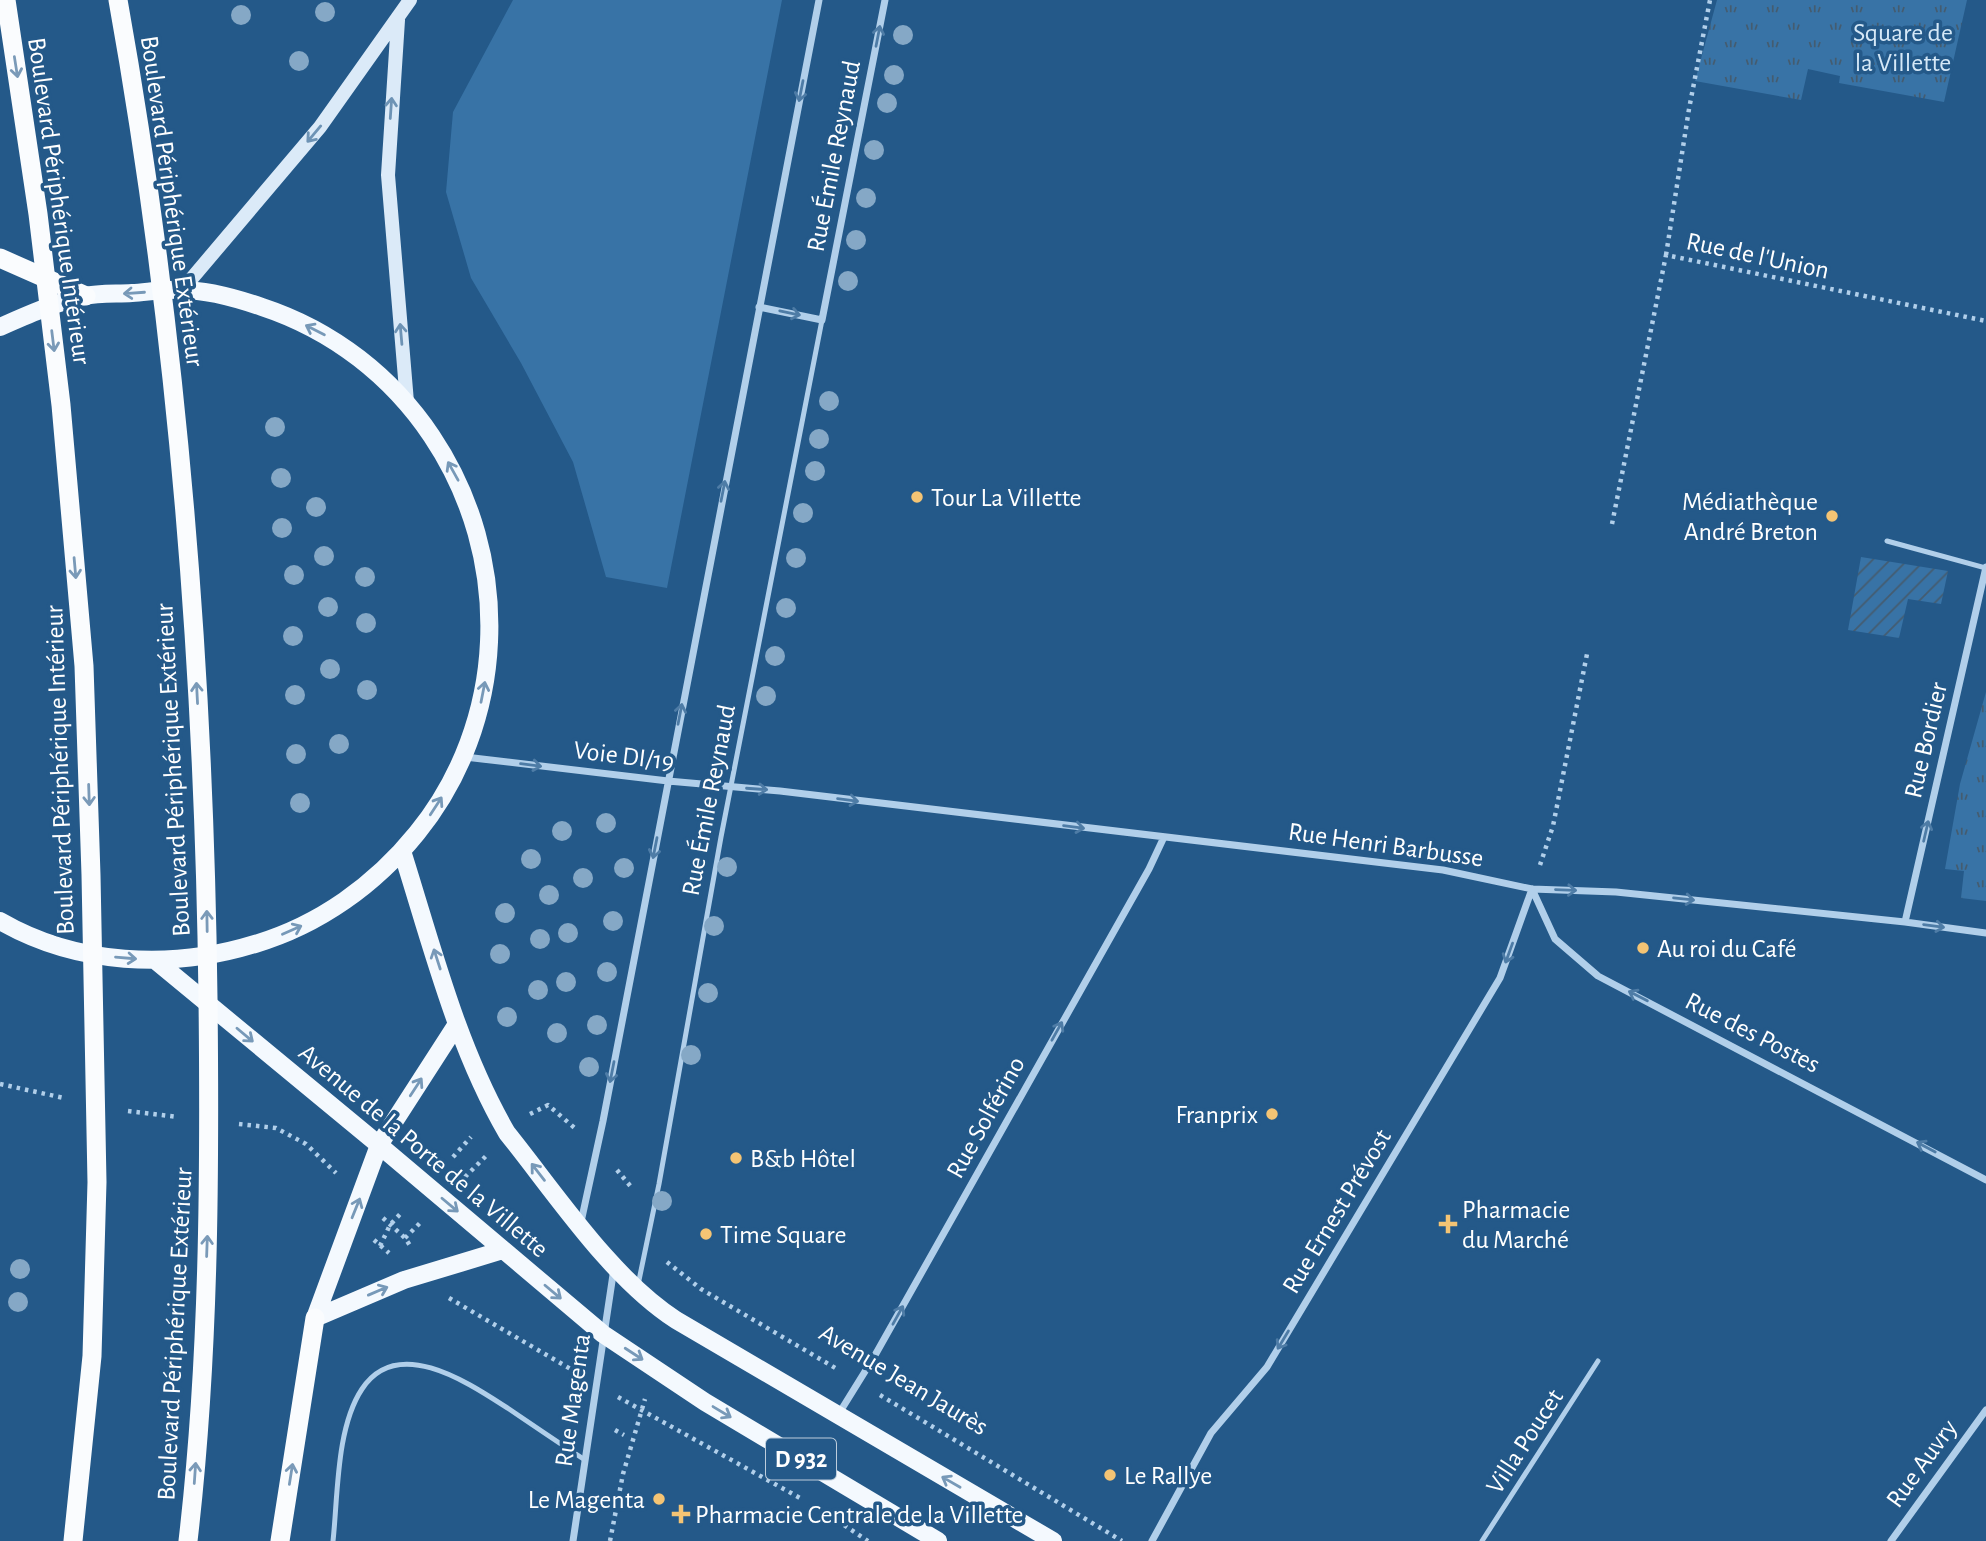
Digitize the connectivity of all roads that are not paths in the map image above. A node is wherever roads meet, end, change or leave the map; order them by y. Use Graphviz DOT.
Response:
graph roads {
  1 [pos="6,0"];
  2 [pos="118,0"];
  3 [pos="410,0"];
  4 [pos="819,0"];
  5 [pos="885,0"];
  6 [pos="398,20"];
  7 [pos="0,258"];
  8 [pos="182,290"];
  9 [pos="86,296"];
  10 [pos="759,307"];
  11 [pos="822,320"];
  12 [pos="0,327"];
  13 [pos="407,402"];
  14 [pos="1886,541"];
  15 [pos="1986,567"];
  16 [pos="463,757"];
  17 [pos="668,781"];
  18 [pos="732,787"];
  19 [pos="780,791"];
  20 [pos="1164,837"];
  21 [pos="402,851"];
  22 [pos="1532,889"];
  23 [pos="1905,922"];
  24 [pos="4,925"];
  25 [pos="1986,933"];
  26 [pos="155,960"];
  27 [pos="457,1024"];
  28 [pos="379,1144"];
  29 [pos="1986,1180"];
  30 [pos="580,1225"];
  31 [pos="503,1250"];
  32 [pos="614,1265"];
  33 [pos="637,1288"];
  34 [pos="315,1318"];
  35 [pos="603,1334"];
  36 [pos="1598,1361"];
  37 [pos="1986,1410"];
  38 [pos="838,1416"];
  39 [pos="585,1460"];
  40 [pos="73,1541"];
  41 [pos="188,1541"];
  42 [pos="281,1541"];
  43 [pos="333,1541"];
  44 [pos="573,1541"];
  45 [pos="938,1541"];
  46 [pos="1053,1541"];
  47 [pos="1152,1541"];
  48 [pos="1482,1541"];
  49 [pos="1891,1541"];
  1 -- 40 [label="highway, Boulevard Périphérique Intérieur, one-way, bridge"];
  41 -- 2 [label="highway, Boulevard Périphérique Extérieur, one-way, bridge"];
  3 -- 6 [label="main road"];
  4 -- 10 [label="street, Rue Émile Reynaud, one-way"];
  11 -- 5 [label="street, Rue Émile Reynaud, one-way"];
  6 -- 8 [label="main road, one-way"];
  13 -- 6 [label="main road, one-way"];
  7 -- 9 [label="highway"];
  8 -- 9 [label="main road, one-way"];
  13 -- 8 [label="main road, one-way"];
  9 -- 12 [label="main road"];
  10 -- 11 [label="street, one-way"];
  17 -- 10 [label="street, Rue Émile Reynaud, one-way"];
  11 -- 18 [label="lane, Rue Émile Reynaud"];
  16 -- 13 [label="main road, one-way"];
  14 -- 15 [label="lane"];
  23 -- 15 [label="street, Rue Bordier, one-way"];
  16 -- 17 [label="street, Voie DI/19, one-way"];
  21 -- 16 [label="main road, one-way"];
  17 -- 18 [label="street, Voie DI/19"];
  17 -- 30 [label="street, Rue Émile Reynaud, one-way"];
  18 -- 19 [label="street, Voie DI/19, one-way"];
  18 -- 33 [label="lane, Rue Émile Reynaud"];
  19 -- 20 [label="street, Rue Henri Barbusse, one-way"];
  20 -- 22 [label="street, Rue Henri Barbusse"];
  38 -- 20 [label="street, Rue Solférino, one-way"];
  26 -- 21 [label="main road, one-way"];
  27 -- 21 [label="main road, Avenue de la Porte de la Villette, one-way"];
  22 -- 23 [label="street, Rue Henri Barbusse, one-way"];
  29 -- 22 [label="street, Rue des Postes, one-way"];
  22 -- 47 [label="street, Rue Ernest Prévost, one-way"];
  23 -- 25 [label="street, Rue Henri Barbusse, one-way"];
  24 -- 26 [label="main road, one-way"];
  26 -- 28 [label="main road, Avenue de la Porte de la Villette, one-way"];
  28 -- 27 [label="main road, one-way"];
  30 -- 27 [label="main road, Avenue de la Porte de la Villette, one-way"];
  28 -- 31 [label="main road, Avenue de la Porte de la Villette, one-way"];
  34 -- 28 [label="main road, one-way"];
  30 -- 32 [label="main road, Avenue de la Porte de la Villette"];
  34 -- 31 [label="main road, one-way"];
  31 -- 35 [label="main road, Avenue de la Porte de la Villette, one-way"];
  32 -- 33 [label="main road, Avenue de la Porte de la Villette"];
  32 -- 35 [label="street, Rue Magenta"];
  33 -- 38 [label="main road, Avenue de la Porte de la Villette / D 932"];
  42 -- 34 [label="highway, one-way"];
  35 -- 39 [label="street, Rue Magenta"];
  35 -- 45 [label="main road, Avenue de la Porte de la Villette / D 932, one-way"];
  36 -- 48 [label="lane, Villa Poucet"];
  37 -- 49 [label="street, Rue Auvry"];
  46 -- 38 [label="main road, D 932, one-way"];
  39 -- 43 [label="lane"];
  39 -- 44 [label="street, Rue Magenta"];
}
